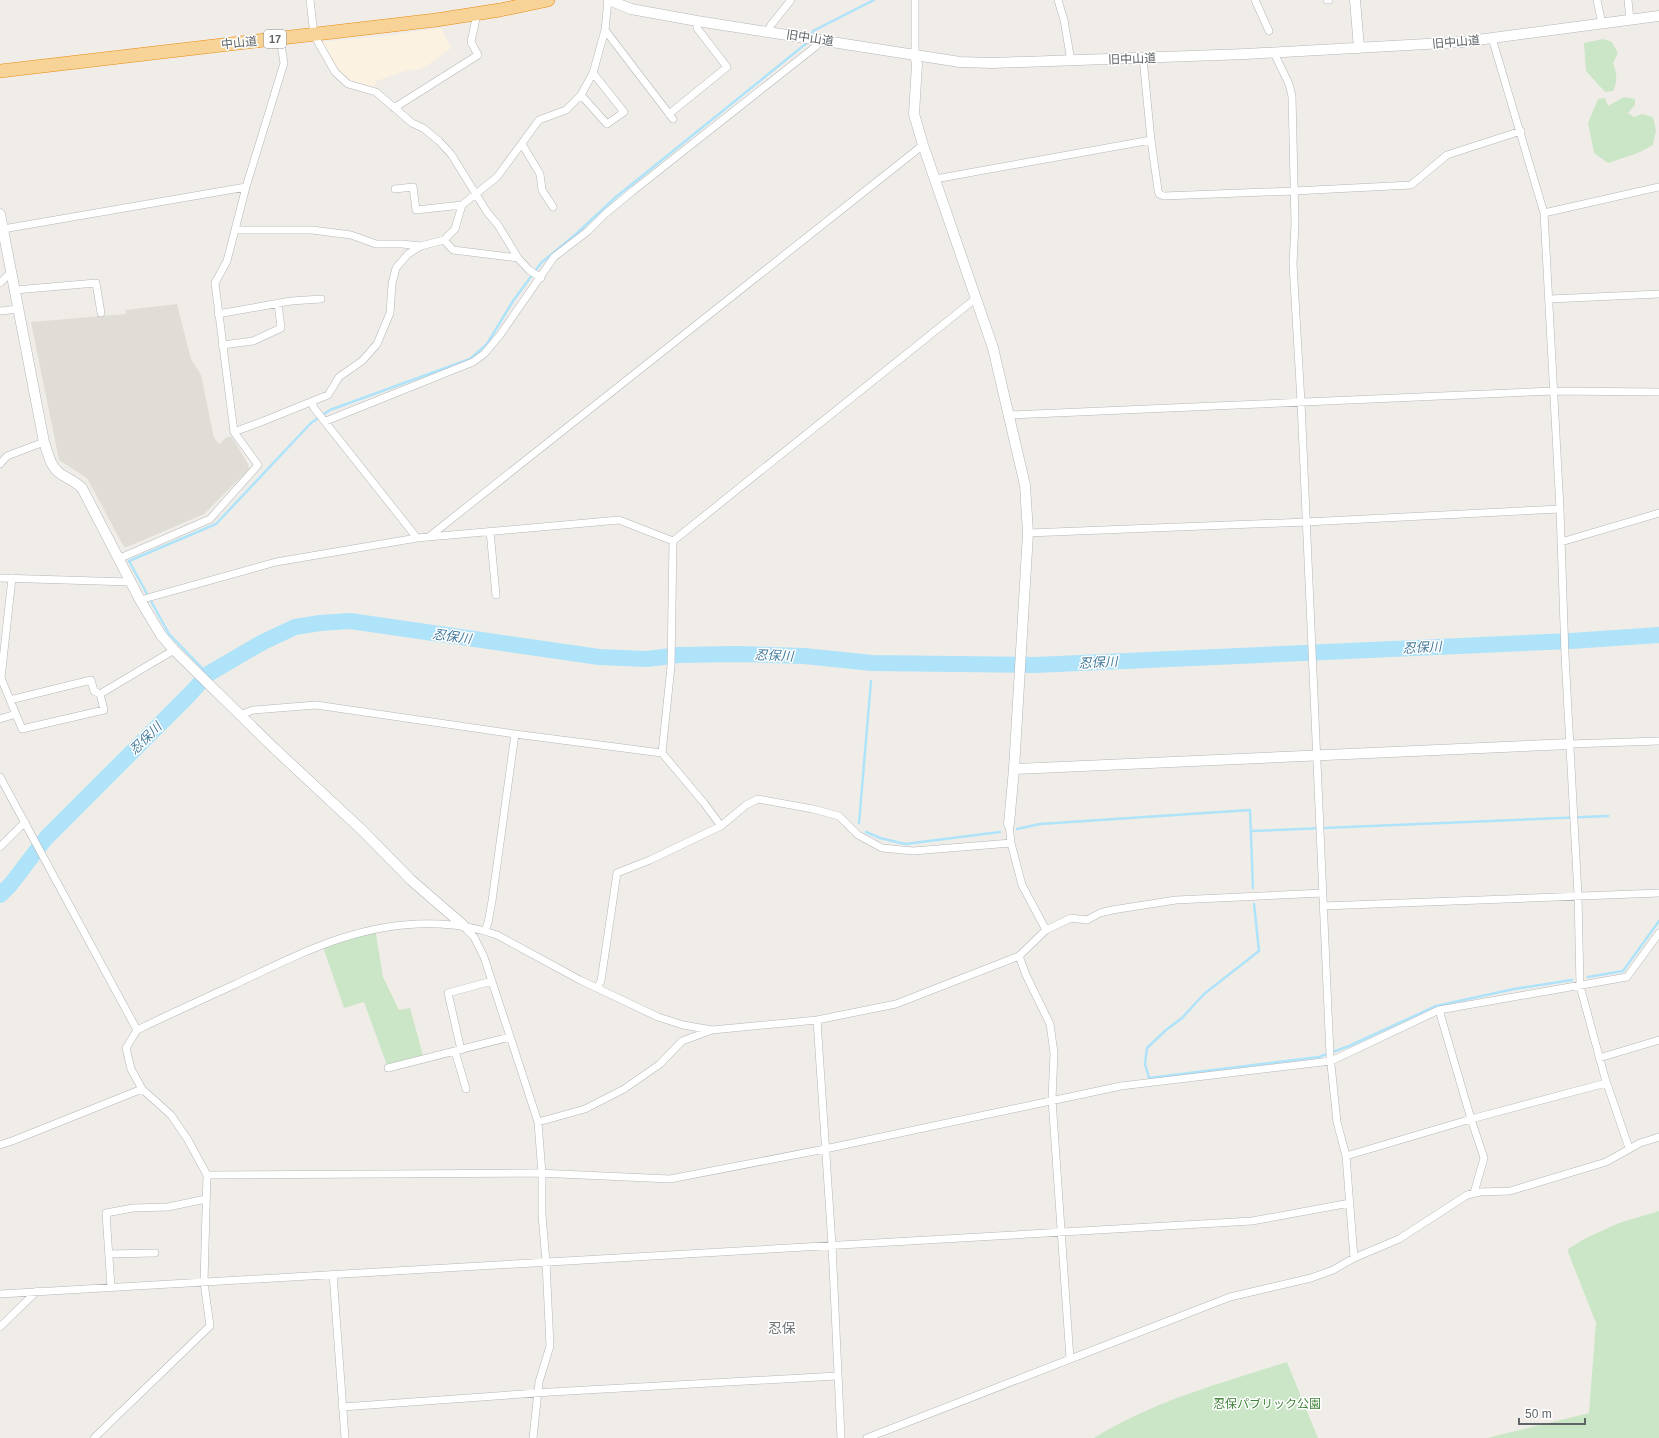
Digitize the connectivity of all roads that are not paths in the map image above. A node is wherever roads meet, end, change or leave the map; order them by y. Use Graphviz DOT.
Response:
graph roads {
  1 [pos="310,0"];
  2 [pos="548,0"];
  3 [pos="609,0"];
  4 [pos="791,0"];
  5 [pos="915,0"];
  6 [pos="1058,0"];
  7 [pos="1255,0"];
  8 [pos="1355,0"];
  9 [pos="1597,0"];
  10 [pos="1628,0"];
  11 [pos="476,14"];
  12 [pos="1659,16"];
  13 [pos="1630,20"];
  14 [pos="697,21"];
  15 [pos="1602,24"];
  16 [pos="605,30"];
  17 [pos="768,31"];
  18 [pos="1269,31"];
  19 [pos="314,35"];
  20 [pos="1492,38"];
  21 [pos="280,39"];
  22 [pos="813,39"];
  23 [pos="1359,48"];
  24 [pos="1274,53"];
  25 [pos="915,55"];
  26 [pos="1143,58"];
  27 [pos="1071,61"];
  28 [pos="0,71"];
  29 [pos="593,73"];
  30 [pos="581,95"];
  31 [pos="394,108"];
  32 [pos="1521,131"];
  33 [pos="1151,140"];
  34 [pos="522,144"];
  35 [pos="923,145"];
  36 [pos="935,179"];
  37 [pos="246,187"];
  38 [pos="1659,187"];
  39 [pos="395,189"];
  40 [pos="1294,191"];
  41 [pos="476,193"];
  42 [pos="462,205"];
  43 [pos="553,207"];
  44 [pos="1544,213"];
  45 [pos="0,214"];
  46 [pos="3,229"];
  47 [pos="236,230"];
  48 [pos="444,240"];
  49 [pos="3,241"];
  50 [pos="421,246"];
  51 [pos="518,258"];
  52 [pos="11,272"];
  53 [pos="0,273"];
  54 [pos="541,278"];
  55 [pos="0,283"];
  56 [pos="15,290"];
  57 [pos="1659,294"];
  58 [pos="975,299"];
  59 [pos="1550,299"];
  60 [pos="321,300"];
  61 [pos="278,303"];
  62 [pos="18,309"];
  63 [pos="0,311"];
  64 [pos="101,313"];
  65 [pos="218,314"];
  66 [pos="222,345"];
  67 [pos="1554,391"];
  68 [pos="1659,392"];
  69 [pos="311,402"];
  70 [pos="1301,402"];
  71 [pos="1009,415"];
  72 [pos="326,421"];
  73 [pos="234,432"];
  74 [pos="44,442"];
  75 [pos="3,456"];
  76 [pos="0,464"];
  77 [pos="1560,509"];
  78 [pos="1659,513"];
  79 [pos="1306,522"];
  80 [pos="490,531"];
  81 [pos="1028,533"];
  82 [pos="430,536"];
  83 [pos="417,538"];
  84 [pos="673,541"];
  85 [pos="1561,542"];
  86 [pos="118,559"];
  87 [pos="0,578"];
  88 [pos="12,578"];
  89 [pos="130,582"];
  90 [pos="496,595"];
  91 [pos="140,600"];
  92 [pos="174,650"];
  93 [pos="1,678"];
  94 [pos="100,694"];
  95 [pos="10,700"];
  96 [pos="16,714"];
  97 [pos="240,714"];
  98 [pos="0,719"];
  99 [pos="515,734"];
  100 [pos="1659,741"];
  101 [pos="1570,744"];
  102 [pos="662,753"];
  103 [pos="1317,755"];
  104 [pos="1014,769"];
  105 [pos="0,777"];
  106 [pos="25,822"];
  107 [pos="1009,824"];
  108 [pos="721,826"];
  109 [pos="1011,843"];
  110 [pos="0,847"];
  111 [pos="1322,893"];
  112 [pos="1659,893"];
  113 [pos="1578,895"];
  114 [pos="1323,906"];
  115 [pos="463,925"];
  116 [pos="485,930"];
  117 [pos="1046,930"];
  118 [pos="1659,934"];
  119 [pos="1019,956"];
  120 [pos="492,981"];
  121 [pos="1580,986"];
  122 [pos="597,988"];
  123 [pos="1439,1010"];
  124 [pos="817,1020"];
  125 [pos="137,1030"];
  126 [pos="712,1030"];
  127 [pos="510,1037"];
  128 [pos="1659,1040"];
  129 [pos="458,1051"];
  130 [pos="1599,1058"];
  131 [pos="1331,1061"];
  132 [pos="388,1068"];
  133 [pos="1606,1083"];
  134 [pos="142,1089"];
  135 [pos="466,1089"];
  136 [pos="1052,1099"];
  137 [pos="1471,1119"];
  138 [pos="538,1122"];
  139 [pos="1659,1137"];
  140 [pos="0,1145"];
  141 [pos="1629,1148"];
  142 [pos="825,1149"];
  143 [pos="1346,1156"];
  144 [pos="542,1174"];
  145 [pos="206,1175"];
  146 [pos="1474,1193"];
  147 [pos="206,1199"];
  148 [pos="1350,1203"];
  149 [pos="1061,1231"];
  150 [pos="832,1245"];
  151 [pos="155,1253"];
  152 [pos="109,1254"];
  153 [pos="1354,1258"];
  154 [pos="546,1262"];
  155 [pos="333,1274"];
  156 [pos="204,1282"];
  157 [pos="111,1287"];
  158 [pos="37,1291"];
  159 [pos="0,1294"];
  160 [pos="0,1327"];
  161 [pos="1070,1360"];
  162 [pos="837,1376"];
  163 [pos="538,1394"];
  164 [pos="342,1407"];
  165 [pos="94,1438"];
  166 [pos="345,1438"];
  167 [pos="533,1438"];
  168 [pos="841,1438"];
  169 [pos="867,1438"];
  1 -- 19 [label="street"];
  2 -- 11 [label="highway, 中山道 / 17"];
  3 -- 14 [label="street, 旧中山道"];
  3 -- 16 [label="street"];
  4 -- 17 [label="street"];
  5 -- 25 [label="street"];
  6 -- 27 [label="street"];
  7 -- 18 [label="street"];
  8 -- 23 [label="street"];
  9 -- 15 [label="street"];
  10 -- 13 [label="street"];
  11 -- 19 [label="highway, 中山道 / 17"];
  11 -- 31 [label="street"];
  12 -- 13 [label="street, 旧中山道"];
  13 -- 15 [label="street, 旧中山道"];
  14 -- 16 [label="street"];
  14 -- 17 [label="street, 旧中山道"];
  15 -- 20 [label="street, 旧中山道"];
  16 -- 29 [label="street"];
  17 -- 22 [label="street, 旧中山道"];
  19 -- 21 [label="highway, 中山道 / 17"];
  19 -- 31 [label="street"];
  20 -- 23 [label="street, 旧中山道"];
  20 -- 32 [label="street"];
  21 -- 28 [label="highway, 中山道 / 17"];
  21 -- 37 [label="street"];
  22 -- 25 [label="street, 旧中山道"];
  22 -- 54 [label="street"];
  23 -- 24 [label="street, 旧中山道"];
  24 -- 26 [label="street, 旧中山道"];
  24 -- 40 [label="street"];
  25 -- 27 [label="street, 旧中山道"];
  25 -- 35 [label="street"];
  26 -- 27 [label="street, 旧中山道"];
  26 -- 33 [label="street"];
  29 -- 30 [label="street"];
  29 -- 30 [label="street"];
  30 -- 34 [label="street"];
  31 -- 41 [label="street"];
  32 -- 40 [label="street"];
  32 -- 44 [label="street"];
  33 -- 36 [label="street"];
  33 -- 40 [label="street"];
  34 -- 41 [label="street"];
  34 -- 43 [label="street"];
  35 -- 36 [label="street"];
  35 -- 82 [label="street"];
  36 -- 58 [label="street"];
  37 -- 46 [label="street"];
  37 -- 47 [label="street"];
  38 -- 44 [label="street"];
  39 -- 42 [label="street"];
  40 -- 70 [label="street"];
  41 -- 42 [label="street"];
  41 -- 51 [label="street"];
  42 -- 48 [label="street"];
  44 -- 59 [label="street"];
  45 -- 46 [label="street"];
  46 -- 49 [label="street"];
  47 -- 50 [label="street"];
  47 -- 65 [label="street"];
  48 -- 50 [label="street"];
  48 -- 51 [label="street"];
  49 -- 52 [label="street"];
  50 -- 69 [label="street"];
  51 -- 54 [label="street"];
  52 -- 53 [label="street"];
  52 -- 55 [label="street"];
  52 -- 56 [label="street"];
  54 -- 72 [label="street"];
  56 -- 62 [label="street"];
  56 -- 64 [label="street"];
  57 -- 59 [label="street"];
  58 -- 71 [label="street"];
  58 -- 84 [label="street"];
  59 -- 67 [label="street"];
  60 -- 61 [label="street"];
  61 -- 65 [label="street"];
  61 -- 66 [label="street"];
  62 -- 63 [label="street"];
  62 -- 74 [label="street"];
  65 -- 66 [label="street"];
  66 -- 73 [label="street"];
  67 -- 68 [label="street"];
  67 -- 70 [label="street"];
  67 -- 77 [label="street"];
  69 -- 72 [label="street"];
  69 -- 73 [label="street"];
  70 -- 71 [label="street"];
  70 -- 79 [label="street"];
  71 -- 81 [label="street"];
  72 -- 83 [label="street"];
  73 -- 86 [label="street"];
  74 -- 75 [label="street"];
  74 -- 86 [label="street"];
  75 -- 76 [label="street"];
  77 -- 79 [label="street"];
  77 -- 85 [label="street"];
  78 -- 85 [label="street"];
  79 -- 81 [label="street"];
  79 -- 103 [label="street"];
  80 -- 82 [label="street"];
  80 -- 84 [label="street"];
  80 -- 90 [label="street"];
  81 -- 104 [label="street"];
  82 -- 83 [label="street"];
  83 -- 91 [label="street"];
  84 -- 102 [label="street"];
  85 -- 101 [label="street"];
  86 -- 89 [label="street"];
  87 -- 88 [label="street"];
  88 -- 89 [label="street"];
  88 -- 93 [label="street"];
  89 -- 91 [label="street"];
  91 -- 92 [label="street"];
  92 -- 94 [label="street"];
  92 -- 97 [label="street"];
  93 -- 95 [label="street"];
  94 -- 95 [label="street"];
  94 -- 96 [label="street"];
  95 -- 96 [label="street"];
  96 -- 98 [label="street"];
  97 -- 99 [label="street"];
  97 -- 115 [label="street"];
  99 -- 102 [label="street"];
  99 -- 116 [label="street"];
  100 -- 101 [label="street"];
  101 -- 103 [label="street"];
  101 -- 113 [label="street"];
  102 -- 108 [label="street"];
  103 -- 104 [label="street"];
  103 -- 111 [label="street"];
  104 -- 107 [label="street"];
  105 -- 106 [label="street"];
  106 -- 110 [label="street"];
  106 -- 125 [label="street"];
  107 -- 109 [label="street"];
  108 -- 109 [label="street"];
  108 -- 122 [label="street"];
  109 -- 117 [label="street"];
  111 -- 114 [label="street"];
  111 -- 117 [label="street"];
  112 -- 113 [label="street"];
  113 -- 114 [label="street"];
  113 -- 121 [label="street"];
  114 -- 131 [label="street"];
  115 -- 116 [label="street"];
  115 -- 120 [label="street"];
  115 -- 125 [label="street"];
  116 -- 122 [label="street"];
  117 -- 119 [label="street"];
  118 -- 121 [label="street"];
  119 -- 124 [label="street"];
  119 -- 136 [label="street"];
  120 -- 127 [label="street"];
  120 -- 129 [label="street"];
  121 -- 123 [label="street"];
  121 -- 130 [label="street"];
  122 -- 126 [label="street"];
  123 -- 131 [label="street"];
  123 -- 137 [label="street"];
  124 -- 126 [label="street"];
  124 -- 142 [label="street"];
  125 -- 134 [label="street"];
  126 -- 138 [label="street"];
  127 -- 129 [label="street"];
  127 -- 138 [label="street"];
  128 -- 130 [label="street"];
  129 -- 132 [label="street"];
  129 -- 135 [label="street"];
  130 -- 133 [label="street"];
  131 -- 136 [label="street"];
  131 -- 143 [label="street"];
  133 -- 137 [label="street"];
  133 -- 141 [label="street"];
  134 -- 140 [label="street"];
  134 -- 145 [label="street"];
  136 -- 142 [label="street"];
  136 -- 149 [label="street"];
  137 -- 143 [label="street"];
  137 -- 146 [label="street"];
  138 -- 144 [label="street"];
  139 -- 141 [label="street"];
  141 -- 146 [label="street"];
  142 -- 144 [label="street"];
  142 -- 150 [label="street"];
  143 -- 148 [label="street"];
  144 -- 145 [label="street"];
  144 -- 154 [label="street"];
  145 -- 147 [label="street"];
  146 -- 153 [label="street"];
  147 -- 152 [label="street"];
  147 -- 156 [label="street"];
  148 -- 149 [label="street"];
  148 -- 153 [label="street"];
  149 -- 150 [label="street"];
  149 -- 161 [label="street"];
  150 -- 154 [label="street"];
  150 -- 162 [label="street"];
  151 -- 152 [label="street"];
  152 -- 157 [label="street"];
  153 -- 161 [label="street"];
  154 -- 155 [label="street"];
  154 -- 163 [label="street"];
  155 -- 156 [label="street"];
  155 -- 164 [label="street"];
  156 -- 157 [label="street"];
  156 -- 165 [label="street"];
  157 -- 158 [label="street"];
  158 -- 159 [label="street"];
  158 -- 160 [label="street"];
  161 -- 169 [label="street"];
  162 -- 163 [label="street"];
  162 -- 168 [label="street"];
  163 -- 164 [label="street"];
  163 -- 167 [label="street"];
  164 -- 166 [label="street"];
}
